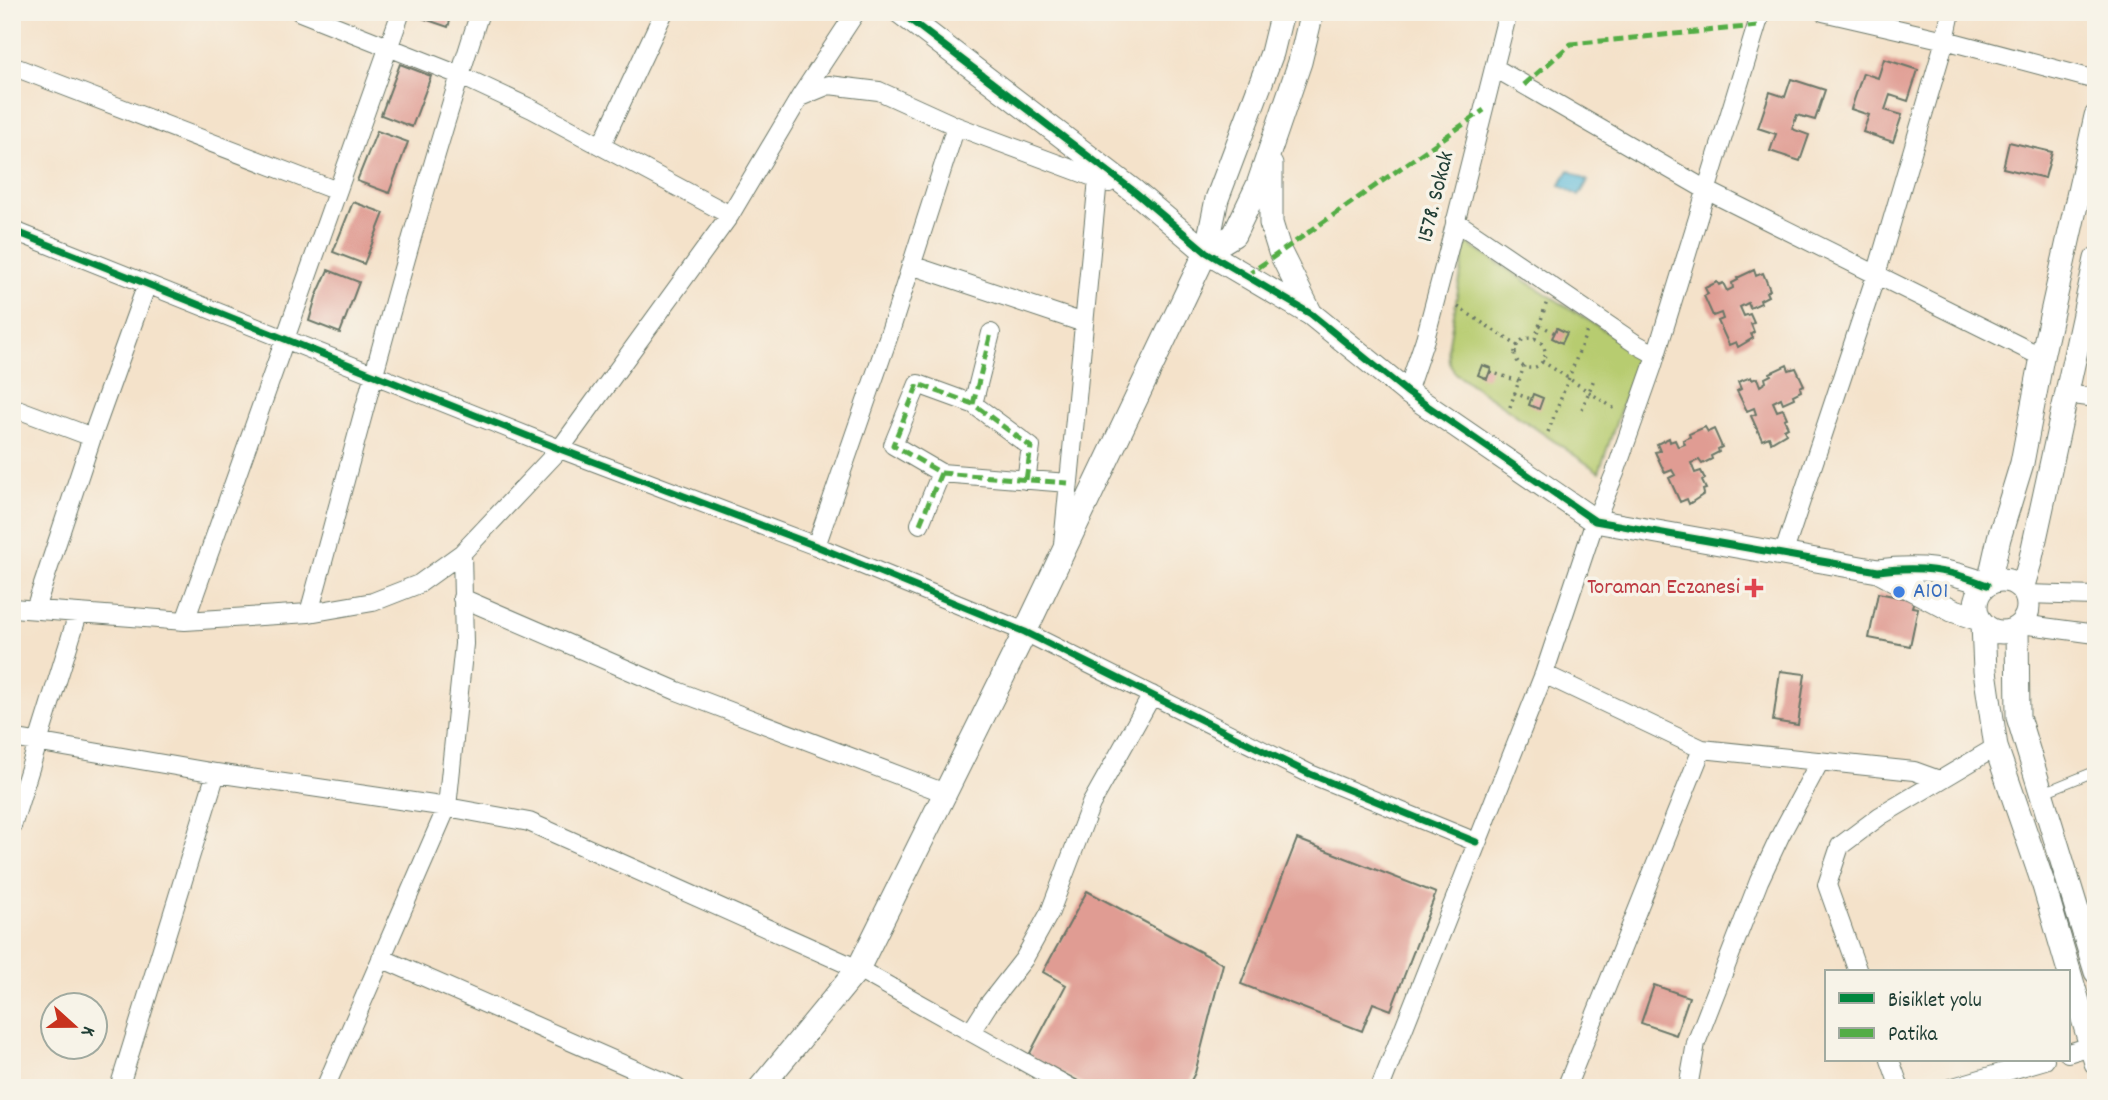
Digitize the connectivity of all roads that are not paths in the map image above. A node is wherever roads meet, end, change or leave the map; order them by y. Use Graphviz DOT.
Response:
graph roads {
  1 [pos="300,12"];
  2 [pos="401,12"];
  3 [pos="480,12"];
  4 [pos="664,12"];
  5 [pos="856,12"];
  6 [pos="900,12"];
  7 [pos="1282,12"];
  8 [pos="1312,12"];
  9 [pos="1508,12"];
  10 [pos="1761,12"];
  11 [pos="1823,12"];
  12 [pos="1951,12"];
  13 [pos="1945,40"];
  14 [pos="389,46"];
  15 [pos="12,66"];
  16 [pos="1495,68"];
  17 [pos="459,75"];
  18 [pos="2096,80"];
  19 [pos="800,97"];
  20 [pos="2096,116"];
  21 [pos="956,126"];
  22 [pos="601,146"];
  23 [pos="1271,148"];
  24 [pos="1098,179"];
  25 [pos="338,191"];
  26 [pos="1707,191"];
  27 [pos="1136,192"];
  28 [pos="730,215"];
  29 [pos="1455,221"];
  30 [pos="12,230"];
  31 [pos="1206,252"];
  32 [pos="2096,259"];
  33 [pos="911,265"];
  34 [pos="1876,275"];
  35 [pos="147,284"];
  36 [pos="1311,314"];
  37 [pos="1084,323"];
  38 [pos="991,333"];
  39 [pos="285,339"];
  40 [pos="1656,355"];
  41 [pos="2042,356"];
  42 [pos="374,375"];
  43 [pos="1407,392"];
  44 [pos="2066,394"];
  45 [pos="2096,398"];
  46 [pos="973,404"];
  47 [pos="12,407"];
  48 [pos="92,437"];
  49 [pos="560,449"];
  50 [pos="941,473"];
  51 [pos="1026,480"];
  52 [pos="1068,483"];
  53 [pos="1595,521"];
  54 [pos="920,524"];
  55 [pos="816,546"];
  56 [pos="462,553"];
  57 [pos="1062,554"];
  58 [pos="1783,555"];
  59 [pos="1878,571"];
  60 [pos="2096,596"];
  61 [pos="463,598"];
  62 [pos="1983,603"];
  63 [pos="12,608"];
  64 [pos="36,609"];
  65 [pos="2023,609"];
  66 [pos="309,613"];
  67 [pos="78,614"];
  68 [pos="185,621"];
  69 [pos="1025,632"];
  70 [pos="2096,634"];
  71 [pos="1544,674"];
  72 [pos="1152,695"];
  73 [pos="12,738"];
  74 [pos="38,741"];
  75 [pos="1996,747"];
  76 [pos="1702,749"];
  77 [pos="1820,761"];
  78 [pos="2096,771"];
  79 [pos="216,773"];
  80 [pos="1939,780"];
  81 [pos="945,793"];
  82 [pos="2041,793"];
  83 [pos="447,807"];
  84 [pos="12,826"];
  85 [pos="1476,842"];
  86 [pos="2086,912"];
  87 [pos="382,958"];
  88 [pos="858,969"];
  89 [pos="1857,970"];
  90 [pos="2068,970"];
  91 [pos="2096,972"];
  92 [pos="2070,975"];
  93 [pos="971,1032"];
  94 [pos="2070,1053"];
  95 [pos="2093,1054"];
  96 [pos="1891,1062"];
  97 [pos="2041,1062"];
  98 [pos="2000,1081"];
  99 [pos="119,1088"];
  100 [pos="325,1088"];
  101 [pos="677,1088"];
  102 [pos="760,1088"];
  103 [pos="1070,1088"];
  104 [pos="1380,1088"];
  105 [pos="1566,1088"];
  106 [pos="1688,1088"];
  107 [pos="1900,1088"];
  108 [pos="1950,1088"];
  1 -- 14 [label="street"];
  2 -- 14 [label="street"];
  3 -- 17 [label="street"];
  4 -- 22 [label="street"];
  5 -- 19 [label="street"];
  6 -- 27 [label="street"];
  7 -- 31 [label="street"];
  8 -- 23 [label="street"];
  9 -- 16 [label="street, 1578. Sokak"];
  10 -- 26 [label="street"];
  11 -- 13 [label="street"];
  12 -- 13 [label="street"];
  13 -- 18 [label="street"];
  13 -- 34 [label="street"];
  14 -- 17 [label="street"];
  14 -- 25 [label="street"];
  15 -- 25 [label="street"];
  16 -- 26 [label="street"];
  16 -- 29 [label="street, 1578. Sokak"];
  17 -- 22 [label="street"];
  17 -- 42 [label="street"];
  19 -- 21 [label="street"];
  19 -- 28 [label="street"];
  20 -- 41 [label="street"];
  21 -- 24 [label="street"];
  21 -- 33 [label="street"];
  22 -- 28 [label="street"];
  23 -- 31 [label="street"];
  23 -- 36 [label="street"];
  24 -- 27 [label="street"];
  24 -- 37 [label="street"];
  25 -- 39 [label="street"];
  26 -- 34 [label="street"];
  26 -- 40 [label="street"];
  27 -- 31 [label="street"];
  28 -- 49 [label="street"];
  29 -- 40 [label="street"];
  29 -- 43 [label="street, 1578. Sokak"];
  30 -- 35 [label="street"];
  31 -- 36 [label="street"];
  31 -- 57 [label="street"];
  32 -- 44 [label="street"];
  33 -- 37 [label="street"];
  33 -- 55 [label="street"];
  34 -- 41 [label="street"];
  34 -- 58 [label="street"];
  35 -- 39 [label="street"];
  35 -- 48 [label="street"];
  36 -- 43 [label="street"];
  37 -- 52 [label="street"];
  38 -- 46 [label="street"];
  39 -- 42 [label="street"];
  39 -- 68 [label="street"];
  40 -- 53 [label="street"];
  41 -- 62 [label="street"];
  42 -- 49 [label="street"];
  42 -- 66 [label="street"];
  43 -- 53 [label="street"];
  44 -- 45 [label="street"];
  44 -- 65 [label="street"];
  46 -- 50 [label="street"];
  46 -- 51 [label="street"];
  47 -- 48 [label="street"];
  48 -- 64 [label="street"];
  49 -- 55 [label="street"];
  49 -- 56 [label="street"];
  50 -- 51 [label="street"];
  50 -- 54 [label="street"];
  51 -- 52 [label="street"];
  52 -- 57 [label="street"];
  53 -- 58 [label="street"];
  53 -- 71 [label="street"];
  55 -- 69 [label="street"];
  56 -- 61 [label="street"];
  56 -- 66 [label="street"];
  57 -- 69 [label="street"];
  58 -- 59 [label="street"];
  59 -- 62 [label="street"];
  59 -- 62 [label="street"];
  60 -- 65 [label="street"];
  61 -- 81 [label="street"];
  61 -- 83 [label="street"];
  62 -- 65 [label="street"];
  62 -- 65 [label="street"];
  62 -- 75 [label="street"];
  63 -- 64 [label="street"];
  64 -- 67 [label="street"];
  65 -- 70 [label="street"];
  65 -- 82 [label="street"];
  66 -- 68 [label="street"];
  67 -- 68 [label="street"];
  67 -- 74 [label="street"];
  69 -- 72 [label="street"];
  69 -- 81 [label="street"];
  71 -- 76 [label="street"];
  71 -- 85 [label="street"];
  72 -- 85 [label="street"];
  72 -- 93 [label="street"];
  73 -- 74 [label="street"];
  74 -- 79 [label="street"];
  74 -- 84 [label="street"];
  75 -- 80 [label="street"];
  75 -- 90 [label="street"];
  76 -- 77 [label="street"];
  76 -- 105 [label="street"];
  77 -- 80 [label="street"];
  77 -- 106 [label="street"];
  78 -- 82 [label="lane"];
  79 -- 83 [label="street"];
  79 -- 99 [label="street"];
  80 -- 89 [label="street"];
  81 -- 88 [label="street"];
  82 -- 86 [label="street"];
  83 -- 87 [label="street"];
  83 -- 88 [label="street"];
  85 -- 104 [label="street"];
  86 -- 91 [label="street"];
  87 -- 100 [label="street"];
  87 -- 101 [label="street"];
  88 -- 93 [label="street"];
  88 -- 102 [label="street"];
  92 -- 95 [label="street"];
  93 -- 103 [label="street"];
  94 -- 95 [label="street"];
  96 -- 107 [label="street"];
  97 -- 98 [label="street"];
  98 -- 108 [label="street"];
}
